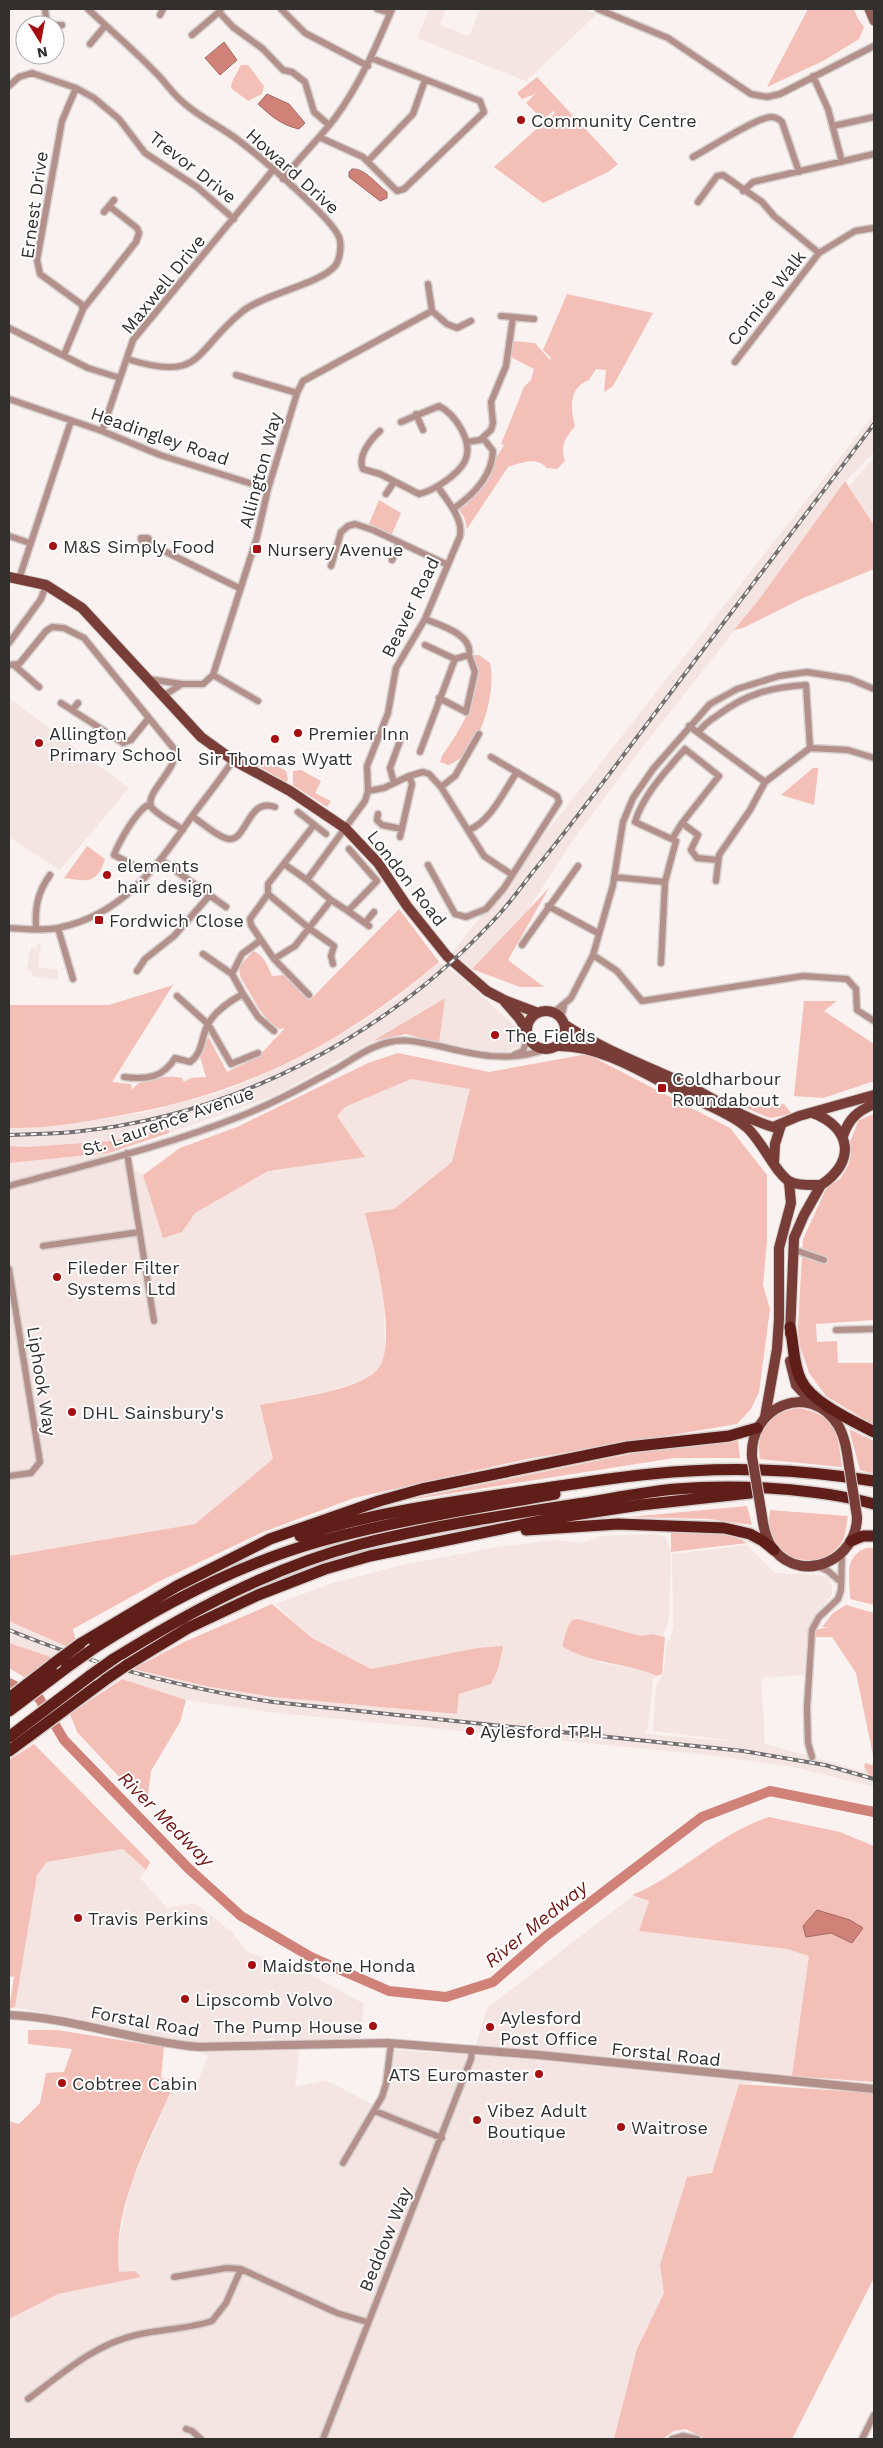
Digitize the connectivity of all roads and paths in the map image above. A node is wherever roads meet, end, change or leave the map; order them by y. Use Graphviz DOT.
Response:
graph roads {
  1 [pos="88,9"];
  2 [pos="281,9"];
  3 [pos="377,9"];
  4 [pos="598,9"];
  5 [pos="869,9"];
  6 [pos="220,10"];
  7 [pos="391,11"];
  8 [pos="874,21"];
  9 [pos="105,26"];
  10 [pos="192,35"];
  11 [pos="90,44"];
  12 [pos="874,46"];
  13 [pos="372,58"];
  14 [pos="368,66"];
  15 [pos="813,76"];
  16 [pos="425,80"];
  17 [pos="9,86"];
  18 [pos="76,88"];
  19 [pos="874,117"];
  20 [pos="329,125"];
  21 [pos="833,126"];
  22 [pos="319,137"];
  23 [pos="874,154"];
  24 [pos="693,157"];
  25 [pos="368,161"];
  26 [pos="842,162"];
  27 [pos="273,170"];
  28 [pos="799,172"];
  29 [pos="282,179"];
  30 [pos="743,191"];
  31 [pos="114,200"];
  32 [pos="698,202"];
  33 [pos="109,206"];
  34 [pos="104,212"];
  35 [pos="234,219"];
  36 [pos="874,228"];
  37 [pos="819,253"];
  38 [pos="428,284"];
  39 [pos="83,309"];
  40 [pos="432,311"];
  41 [pos="501,316"];
  42 [pos="513,317"];
  43 [pos="534,319"];
  44 [pos="471,321"];
  45 [pos="9,328"];
  46 [pos="64,355"];
  47 [pos="127,359"];
  48 [pos="735,362"];
  49 [pos="236,375"];
  50 [pos="120,378"];
  51 [pos="297,393"];
  52 [pos="9,399"];
  53 [pos="416,414"];
  54 [pos="71,421"];
  55 [pos="401,422"];
  56 [pos="423,430"];
  57 [pos="102,431"];
  58 [pos="380,431"];
  59 [pos="483,438"];
  60 [pos="467,442"];
  61 [pos="394,482"];
  62 [pos="438,486"];
  63 [pos="268,489"];
  64 [pos="386,494"];
  65 [pos="453,509"];
  66 [pos="9,536"];
  67 [pos="30,544"];
  68 [pos="399,544"];
  69 [pos="152,545"];
  70 [pos="325,560"];
  71 [pos="392,560"];
  72 [pos="448,565"];
  73 [pos="14,578"];
  74 [pos="46,585"];
  75 [pos="240,588"];
  76 [pos="424,619"];
  77 [pos="9,643"];
  78 [pos="425,645"];
  79 [pos="472,652"];
  80 [pos="455,659"];
  81 [pos="12,665"];
  82 [pos="213,675"];
  83 [pos="148,679"];
  84 [pos="182,684"];
  85 [pos="39,686"];
  86 [pos="874,689"];
  87 [pos="162,696"];
  88 [pos="439,698"];
  89 [pos="258,701"];
  90 [pos="61,703"];
  91 [pos="78,703"];
  92 [pos="73,709"];
  93 [pos="148,719"];
  94 [pos="689,726"];
  95 [pos="698,733"];
  96 [pos="479,734"];
  97 [pos="401,738"];
  98 [pos="810,748"];
  99 [pos="420,752"];
  100 [pos="491,757"];
  101 [pos="874,758"];
  102 [pos="233,760"];
  103 [pos="517,772"];
  104 [pos="409,776"];
  105 [pos="765,782"];
  106 [pos="394,783"];
  107 [pos="440,787"];
  108 [pos="368,791"];
  109 [pos="150,804"];
  110 [pos="275,807"];
  111 [pos="298,812"];
  112 [pos="378,814"];
  113 [pos="192,816"];
  114 [pos="682,823"];
  115 [pos="314,825"];
  116 [pos="344,828"];
  117 [pos="402,829"];
  118 [pos="183,830"];
  119 [pos="469,830"];
  120 [pos="326,834"];
  121 [pos="400,837"];
  122 [pos="674,840"];
  123 [pos="349,849"];
  124 [pos="161,860"];
  125 [pos="718,860"];
  126 [pos="284,864"];
  127 [pos="428,865"];
  128 [pos="578,866"];
  129 [pos="137,867"];
  130 [pos="511,874"];
  131 [pos="50,875"];
  132 [pos="614,877"];
  133 [pos="307,880"];
  134 [pos="716,881"];
  135 [pos="665,882"];
  136 [pos="268,894"];
  137 [pos="209,896"];
  138 [pos="331,900"];
  139 [pos="548,906"];
  140 [pos="226,908"];
  141 [pos="348,910"];
  142 [pos="374,912"];
  143 [pos="9,928"];
  144 [pos="58,928"];
  145 [pos="36,929"];
  146 [pos="310,929"];
  147 [pos="598,933"];
  148 [pos="261,940"];
  149 [pos="522,945"];
  150 [pos="203,954"];
  151 [pos="593,955"];
  152 [pos="274,959"];
  153 [pos="661,963"];
  154 [pos="333,964"];
  155 [pos="137,971"];
  156 [pos="232,974"];
  157 [pos="73,979"];
  158 [pos="243,994"];
  159 [pos="309,995"];
  160 [pos="177,996"];
  161 [pos="504,1000"];
  162 [pos="538,1013"];
  163 [pos="560,1019"];
  164 [pos="874,1021"];
  165 [pos="208,1024"];
  166 [pos="274,1031"];
  167 [pos="527,1034"];
  168 [pos="557,1046"];
  169 [pos="546,1049"];
  170 [pos="258,1053"];
  171 [pos="503,1058"];
  172 [pos="124,1077"];
  173 [pos="874,1094"];
  174 [pos="874,1104"];
  175 [pos="813,1112"];
  176 [pos="781,1125"];
  177 [pos="843,1136"];
  178 [pos="127,1153"];
  179 [pos="774,1163"];
  180 [pos="789,1182"];
  181 [pos="821,1185"];
  182 [pos="9,1186"];
  183 [pos="140,1232"];
  184 [pos="43,1246"];
  185 [pos="792,1249"];
  186 [pos="824,1260"];
  187 [pos="9,1269"];
  188 [pos="154,1321"];
  189 [pos="790,1327"];
  190 [pos="874,1329"];
  191 [pos="836,1330"];
  192 [pos="819,1407"];
  193 [pos="765,1417"];
  194 [pos="853,1421"];
  195 [pos="756,1428"];
  196 [pos="874,1432"];
  197 [pos="718,1470"];
  198 [pos="9,1476"];
  199 [pos="874,1481"];
  200 [pos="776,1490"];
  201 [pos="874,1504"];
  202 [pos="874,1536"];
  203 [pos="851,1541"];
  204 [pos="416,1545"];
  205 [pos="774,1550"];
  206 [pos="842,1554"];
  207 [pos="817,1566"];
  208 [pos="198,1575"];
  209 [pos="841,1582"];
  210 [pos="45,1677"];
  211 [pos="9,1698"];
  212 [pos="9,1711"];
  213 [pos="9,1736"];
  214 [pos="9,1751"];
  215 [pos="812,1757"];
  216 [pos="9,2015"];
  217 [pos="391,2044"];
  218 [pos="472,2049"];
  219 [pos="874,2089"];
  220 [pos="375,2111"];
  221 [pos="442,2138"];
  222 [pos="343,2164"];
  223 [pos="241,2269"];
  224 [pos="174,2277"];
  225 [pos="367,2322"];
  226 [pos="28,2399"];
  227 [pos="874,2414"];
  228 [pos="186,2429"];
  229 [pos="201,2439"];
  230 [pos="323,2439"];
  231 [pos="672,2439"];
  232 [pos="696,2439"];
  233 [pos="862,2439"];
  1 -- 9 [label="street, Howard Drive"];
  2 -- 14 [label="street"];
  3 -- 7 [label="street"];
  4 -- 15 [label="street"];
  5 -- 8 [label="main road"];
  6 -- 10 [label="street"];
  6 -- 20 [label="street"];
  7 -- 13 [label="street"];
  9 -- 11 [label="street"];
  9 -- 27 [label="street, Howard Drive"];
  12 -- 15 [label="street"];
  13 -- 14 [label="street"];
  13 -- 16 [label="street"];
  14 -- 20 [label="street"];
  15 -- 21 [label="street"];
  16 -- 25 [label="street"];
  16 -- 25 [label="street"];
  17 -- 18 [label="street, Trevor Drive"];
  18 -- 35 [label="street, Trevor Drive"];
  18 -- 39 [label="street, Ernest Drive"];
  19 -- 21 [label="street"];
  20 -- 22 [label="street"];
  21 -- 26 [label="street"];
  22 -- 25 [label="street"];
  22 -- 29 [label="street"];
  23 -- 26 [label="street"];
  24 -- 28 [label="street"];
  26 -- 28 [label="street"];
  27 -- 29 [label="street, Howard Drive"];
  27 -- 35 [label="street, Maxwell Drive"];
  28 -- 30 [label="street"];
  29 -- 47 [label="street, Howard Drive"];
  30 -- 32 [label="street"];
  30 -- 37 [label="street"];
  31 -- 33 [label="street"];
  33 -- 34 [label="street"];
  33 -- 39 [label="street"];
  35 -- 47 [label="street, Maxwell Drive"];
  36 -- 37 [label="street, Cornice Walk"];
  37 -- 48 [label="street, Cornice Walk"];
  38 -- 40 [label="street"];
  39 -- 46 [label="street"];
  40 -- 44 [label="street"];
  40 -- 51 [label="street, Allington Way"];
  41 -- 42 [label="street"];
  42 -- 43 [label="street"];
  42 -- 59 [label="street"];
  45 -- 46 [label="street"];
  46 -- 50 [label="street"];
  47 -- 50 [label="street, Maxwell Drive"];
  49 -- 51 [label="street"];
  50 -- 57 [label="street, Maxwell Drive"];
  51 -- 63 [label="street, Allington Way"];
  52 -- 54 [label="street, Headingley Road"];
  53 -- 55 [label="street"];
  53 -- 56 [label="street"];
  53 -- 60 [label="street"];
  54 -- 57 [label="street, Headingley Road"];
  54 -- 67 [label="street"];
  57 -- 63 [label="street, Headingley Road"];
  58 -- 61 [label="street"];
  59 -- 60 [label="street"];
  59 -- 65 [label="street"];
  60 -- 62 [label="street"];
  61 -- 62 [label="street"];
  61 -- 64 [label="street"];
  62 -- 65 [label="street, Beaver Road"];
  63 -- 75 [label="street, Allington Way"];
  65 -- 72 [label="street, Beaver Road"];
  66 -- 67 [label="street"];
  67 -- 73 [label="street"];
  68 -- 70 [label="street"];
  68 -- 71 [label="street"];
  68 -- 72 [label="street"];
  69 -- 75 [label="street"];
  72 -- 76 [label="street, Beaver Road"];
  73 -- 74 [label="main road"];
  74 -- 77 [label="street"];
  74 -- 83 [label="main road"];
  75 -- 82 [label="street, Allington Way"];
  76 -- 79 [label="street"];
  76 -- 108 [label="street, Beaver Road"];
  78 -- 80 [label="street"];
  79 -- 80 [label="street"];
  79 -- 88 [label="street"];
  80 -- 88 [label="street"];
  81 -- 85 [label="street"];
  81 -- 93 [label="street"];
  82 -- 84 [label="street"];
  82 -- 89 [label="street"];
  83 -- 84 [label="street"];
  83 -- 87 [label="main road"];
  84 -- 87 [label="street"];
  86 -- 94 [label="street"];
  87 -- 102 [label="main road, London Road"];
  88 -- 99 [label="street"];
  90 -- 92 [label="street"];
  91 -- 92 [label="street"];
  92 -- 93 [label="street"];
  93 -- 109 [label="street"];
  94 -- 95 [label="street"];
  94 -- 132 [label="street"];
  95 -- 98 [label="street"];
  95 -- 105 [label="street"];
  96 -- 107 [label="street"];
  97 -- 106 [label="street"];
  98 -- 101 [label="street"];
  98 -- 105 [label="street"];
  100 -- 103 [label="street"];
  102 -- 113 [label="street"];
  102 -- 116 [label="main road, London Road"];
  103 -- 119 [label="street"];
  103 -- 130 [label="street"];
  104 -- 106 [label="street"];
  104 -- 107 [label="street"];
  104 -- 117 [label="street"];
  105 -- 125 [label="street"];
  106 -- 108 [label="street"];
  107 -- 119 [label="street"];
  108 -- 116 [label="street"];
  109 -- 118 [label="street"];
  109 -- 129 [label="street"];
  110 -- 113 [label="street"];
  111 -- 115 [label="street"];
  112 -- 117 [label="street"];
  113 -- 118 [label="street"];
  114 -- 122 [label="street"];
  114 -- 122 [label="street"];
  114 -- 125 [label="street"];
  115 -- 120 [label="street"];
  115 -- 126 [label="street"];
  116 -- 133 [label="street"];
  116 -- 161 [label="main road, London Road"];
  117 -- 121 [label="street"];
  118 -- 124 [label="street"];
  119 -- 130 [label="street"];
  122 -- 135 [label="street"];
  123 -- 141 [label="street"];
  124 -- 137 [label="street"];
  124 -- 144 [label="street"];
  125 -- 134 [label="street"];
  126 -- 133 [label="street"];
  126 -- 136 [label="street"];
  127 -- 130 [label="street"];
  128 -- 139 [label="street"];
  131 -- 145 [label="street"];
  132 -- 135 [label="street"];
  132 -- 147 [label="street"];
  133 -- 138 [label="street"];
  135 -- 153 [label="street"];
  136 -- 146 [label="street"];
  136 -- 148 [label="street"];
  137 -- 140 [label="street"];
  137 -- 155 [label="street"];
  138 -- 141 [label="street"];
  138 -- 146 [label="street"];
  139 -- 147 [label="street"];
  139 -- 149 [label="street"];
  141 -- 142 [label="street"];
  143 -- 145 [label="street"];
  144 -- 145 [label="street"];
  144 -- 157 [label="street"];
  146 -- 152 [label="street"];
  146 -- 154 [label="street"];
  147 -- 151 [label="street"];
  148 -- 152 [label="street"];
  148 -- 156 [label="street"];
  150 -- 156 [label="street"];
  151 -- 163 [label="street"];
  151 -- 164 [label="street"];
  152 -- 159 [label="street"];
  156 -- 158 [label="street"];
  158 -- 165 [label="street"];
  158 -- 166 [label="street"];
  160 -- 165 [label="street"];
  161 -- 162 [label="main road, London Road"];
  161 -- 167 [label="main road, London Road"];
  162 -- 163 [label="main road"];
  162 -- 167 [label="main road"];
  163 -- 168 [label="main road"];
  163 -- 176 [label="main road"];
  165 -- 170 [label="street"];
  165 -- 172 [label="street"];
  167 -- 169 [label="main road"];
  167 -- 171 [label="street"];
  168 -- 169 [label="main road"];
  168 -- 179 [label="main road"];
  169 -- 171 [label="street, St. Laurence Avenue"];
  171 -- 178 [label="street, St. Laurence Avenue"];
  173 -- 175 [label="main road"];
  174 -- 177 [label="main road"];
  175 -- 176 [label="main road"];
  175 -- 177 [label="main road"];
  176 -- 179 [label="main road"];
  177 -- 181 [label="main road"];
  178 -- 182 [label="street, St. Laurence Avenue"];
  178 -- 183 [label="street"];
  179 -- 180 [label="main road"];
  180 -- 181 [label="main road"];
  180 -- 193 [label="main road"];
  181 -- 185 [label="main road"];
  183 -- 184 [label="street"];
  183 -- 188 [label="street"];
  185 -- 186 [label="street"];
  185 -- 189 [label="main road"];
  187 -- 198 [label="street, Liphook Way"];
  189 -- 192 [label="main road"];
  189 -- 194 [label="highway"];
  190 -- 191 [label="street"];
  192 -- 193 [label="main road"];
  192 -- 194 [label="highway"];
  192 -- 203 [label="main road, bridge"];
  193 -- 195 [label="main road"];
  194 -- 196 [label="highway"];
  195 -- 205 [label="main road, bridge"];
  195 -- 208 [label="highway"];
  197 -- 199 [label="highway"];
  197 -- 208 [label="highway"];
  197 -- 210 [label="highway, bridge"];
  200 -- 201 [label="highway"];
  200 -- 204 [label="highway"];
  200 -- 213 [label="highway, bridge"];
  202 -- 203 [label="highway"];
  203 -- 206 [label="main road"];
  204 -- 205 [label="highway"];
  204 -- 214 [label="highway, bridge"];
  205 -- 207 [label="main road"];
  206 -- 207 [label="main road"];
  206 -- 209 [label="street"];
  207 -- 209 [label="street"];
  208 -- 210 [label="highway, bridge"];
  209 -- 215 [label="street"];
  210 -- 211 [label="highway"];
  210 -- 212 [label="highway"];
  216 -- 217 [label="street, Forstal Road"];
  217 -- 218 [label="street, Forstal Road"];
  217 -- 220 [label="street"];
  218 -- 219 [label="street, Forstal Road"];
  218 -- 221 [label="street, Beddow Way"];
  220 -- 221 [label="street"];
  220 -- 222 [label="street"];
  221 -- 225 [label="street, Beddow Way"];
  223 -- 224 [label="street"];
  223 -- 225 [label="street"];
  223 -- 226 [label="street"];
  225 -- 230 [label="street, Beddow Way"];
  227 -- 233 [label="street"];
  228 -- 229 [label="street"];
  231 -- 232 [label="street"];
}
